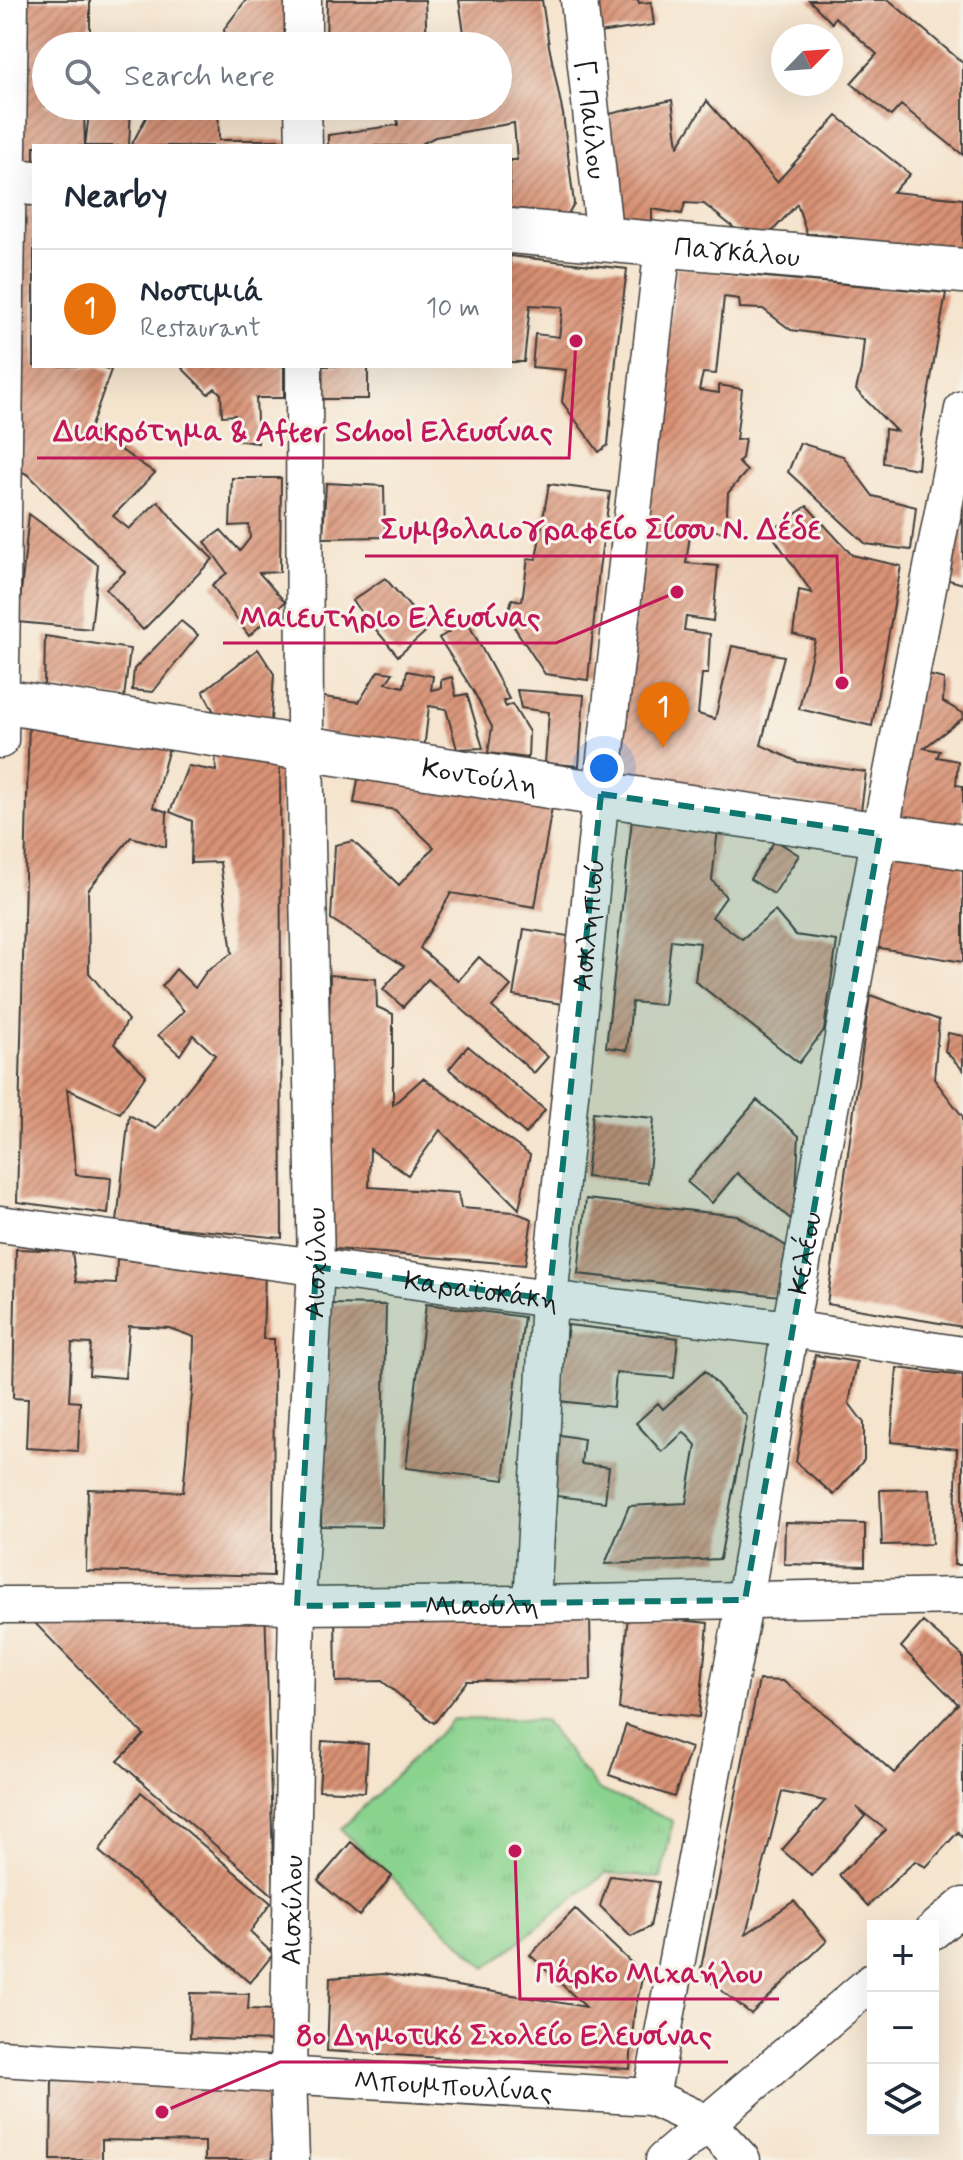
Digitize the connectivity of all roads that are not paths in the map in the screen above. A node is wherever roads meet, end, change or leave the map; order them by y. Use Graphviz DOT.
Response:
graph roads {
  1 [pos="10,0"];
  2 [pos="303,0"];
  3 [pos="579,0"];
  4 [pos="303,32"];
  5 [pos="303,120"];
  6 [pos="304,144"];
  7 [pos="14,181"];
  8 [pos="512,231"];
  9 [pos="605,241"];
  10 [pos="663,245"];
  11 [pos="963,271"];
  12 [pos="304,368"];
  13 [pos="963,409"];
  14 [pos="0,701"];
  15 [pos="0,740"];
  16 [pos="305,748"];
  17 [pos="601,794"];
  18 [pos="880,834"];
  19 [pos="963,847"];
  20 [pos="0,1224"];
  21 [pos="316,1267"];
  22 [pos="549,1299"];
  23 [pos="790,1329"];
  24 [pos="963,1355"];
  25 [pos="963,1596"];
  26 [pos="745,1600"];
  27 [pos="532,1604"];
  28 [pos="0,1605"];
  29 [pos="297,1606"];
  30 [pos="867,1986"];
  31 [pos="0,2058"];
  32 [pos="288,2076"];
  33 [pos="651,2097"];
  34 [pos="707,2123"];
  35 [pos="291,2160"];
  36 [pos="664,2160"];
  37 [pos="742,2160"];
  1 -- 7 [label="street"];
  2 -- 4 [label="street"];
  3 -- 9 [label="street, Γ. Παύλου"];
  5 -- 6 [label="street"];
  7 -- 14 [label="street"];
  8 -- 9 [label="main road, Παγκάλου"];
  9 -- 10 [label="main road, Παγκάλου"];
  10 -- 11 [label="main road, Παγκάλου"];
  10 -- 17 [label="street, Ασκληπιού"];
  12 -- 16 [label="street, Αισχύλου"];
  13 -- 18 [label="street, Κελέου"];
  14 -- 15 [label="street"];
  14 -- 16 [label="main road, Κοντούλη"];
  16 -- 17 [label="main road, Κοντούλη"];
  16 -- 21 [label="street, Αισχύλου"];
  17 -- 18 [label="main road, Κοντούλη"];
  17 -- 22 [label="street, Ασκληπιού"];
  18 -- 19 [label="main road, Κοντούλη"];
  18 -- 23 [label="street, Κελέου"];
  20 -- 21 [label="street, Καραϊσκάκη"];
  21 -- 22 [label="street, Καραϊσκάκη"];
  21 -- 29 [label="street, Αισχύλου"];
  22 -- 23 [label="street, Καραϊσκάκη"];
  22 -- 27 [label="street, Ασκληπιού"];
  23 -- 24 [label="street, Καραϊσκάκη"];
  23 -- 26 [label="street, Κελέου"];
  25 -- 26 [label="street, Μιαούλη"];
  26 -- 27 [label="street, Μιαούλη"];
  26 -- 33 [label="street, Κελέου"];
  27 -- 29 [label="street, Μιαούλη"];
  28 -- 29 [label="street, Μιαούλη"];
  29 -- 32 [label="street, Αισχύλου"];
  30 -- 34 [label="street"];
  31 -- 32 [label="street, Μπουμπουλίνας"];
  32 -- 33 [label="street, Μπουμπουλίνας"];
  32 -- 35 [label="street, Αισχύλου"];
  33 -- 34 [label="street, Μπουμπουλίνας"];
  34 -- 36 [label="street"];
  34 -- 37 [label="street, Μπουμπουλίνας"];
}
